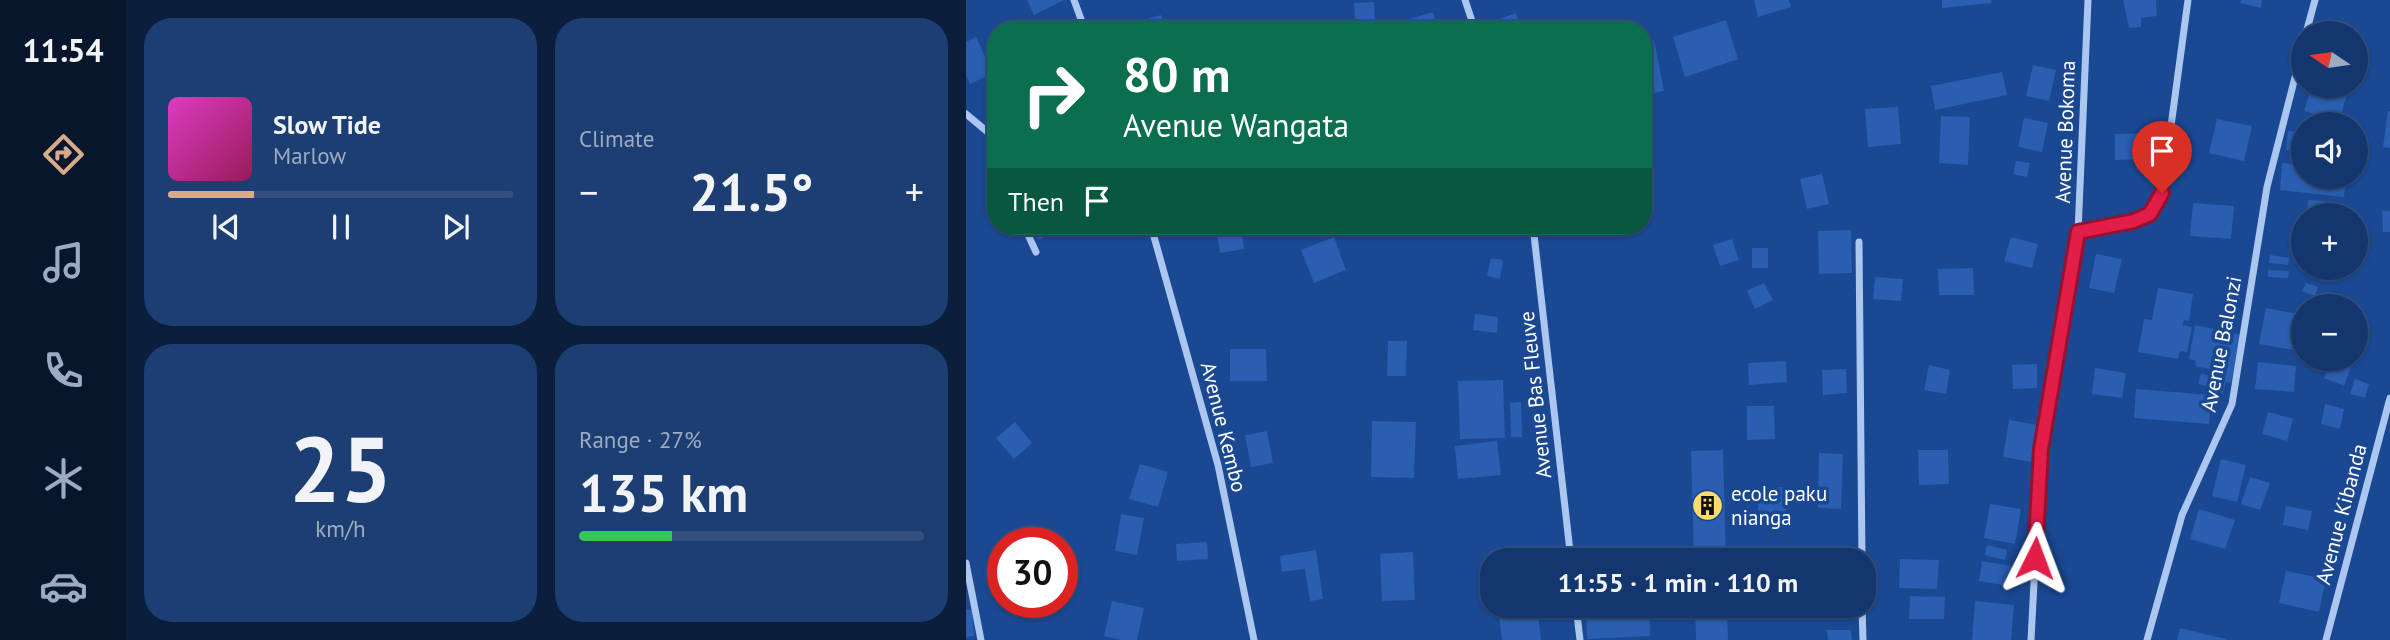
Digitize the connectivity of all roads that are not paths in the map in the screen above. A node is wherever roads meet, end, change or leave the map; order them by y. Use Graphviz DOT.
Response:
graph roads {
  1 [pos="1074,0"];
  2 [pos="1465,0"];
  3 [pos="2088,0"];
  4 [pos="2188,0"];
  5 [pos="2315,0"];
  6 [pos="1082,21"];
  7 [pos="1472,21"];
  8 [pos="2309,21"];
  9 [pos="2291,93"];
  10 [pos="966,114"];
  11 [pos="987,132"];
  12 [pos="2078,232"];
  13 [pos="1028,235"];
  14 [pos="1154,235"];
  15 [pos="1534,235"];
  16 [pos="1859,242"];
  17 [pos="1036,252"];
  18 [pos="2390,398"];
  19 [pos="1570,548"];
  20 [pos="1862,548"];
  21 [pos="966,563"];
  22 [pos="1577,618"];
  23 [pos="1862,618"];
  24 [pos="981,640"];
  25 [pos="1254,640"];
  26 [pos="1580,640"];
  27 [pos="1863,640"];
  28 [pos="2031,640"];
  29 [pos="2147,640"];
  30 [pos="2326,640"];
  1 -- 6 [label="street"];
  2 -- 7 [label="street"];
  3 -- 12 [label="street, Avenue Bokoma"];
  4 -- 12 [label="street"];
  5 -- 8 [label="street"];
  9 -- 29 [label="street, Avenue Balonzi"];
  10 -- 11 [label="street"];
  12 -- 28 [label="street, Avenue Bokoma"];
  13 -- 17 [label="street"];
  14 -- 25 [label="street, Avenue Kembo"];
  15 -- 19 [label="street, Avenue Bas Fleuve"];
  16 -- 20 [label="street"];
  18 -- 30 [label="street, Avenue Kibanda"];
  21 -- 24 [label="street"];
  22 -- 26 [label="street"];
  23 -- 27 [label="street"];
}
